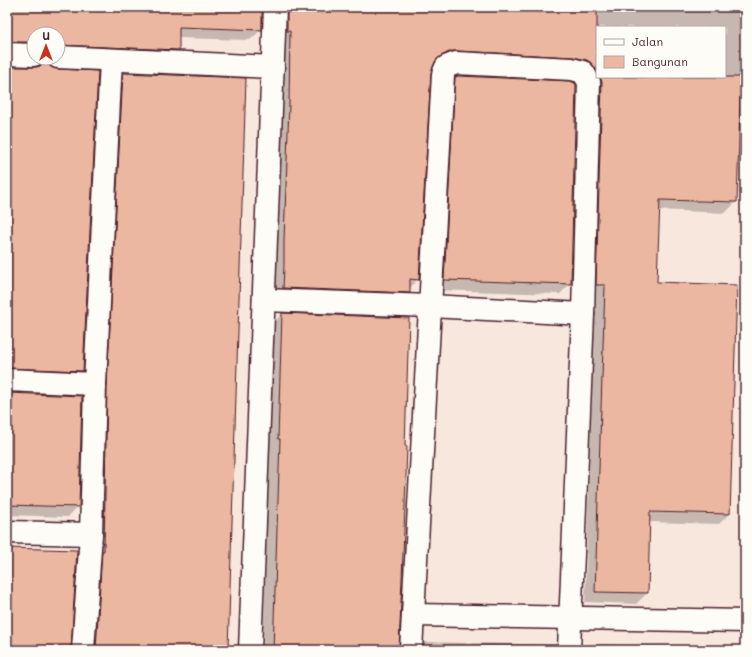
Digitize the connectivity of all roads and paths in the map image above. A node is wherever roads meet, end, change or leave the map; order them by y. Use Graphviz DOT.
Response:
graph roads {
  1 [pos="275,7"];
  2 [pos="7,54"];
  3 [pos="26,55"];
  4 [pos="66,57"];
  5 [pos="111,60"];
  6 [pos="273,67"];
  7 [pos="264,300"];
  8 [pos="430,306"];
  9 [pos="583,314"];
  10 [pos="7,380"];
  11 [pos="95,384"];
  12 [pos="7,532"];
  13 [pos="90,534"];
  14 [pos="413,615"];
  15 [pos="571,618"];
  16 [pos="745,621"];
  17 [pos="83,650"];
  18 [pos="250,650"];
  19 [pos="411,650"];
  20 [pos="569,650"];
  1 -- 6 [label="street"];
  2 -- 3 [label="street"];
  4 -- 5 [label="street"];
  5 -- 6 [label="street"];
  5 -- 11 [label="street"];
  6 -- 7 [label="street"];
  7 -- 8 [label="street"];
  7 -- 18 [label="street"];
  8 -- 9 [label="street"];
  8 -- 9 [label="street"];
  8 -- 14 [label="street"];
  9 -- 15 [label="street"];
  10 -- 11 [label="street"];
  11 -- 13 [label="street"];
  12 -- 13 [label="street"];
  13 -- 17 [label="street"];
  14 -- 15 [label="street"];
  14 -- 19 [label="street"];
  15 -- 16 [label="street"];
  15 -- 20 [label="street"];
}
